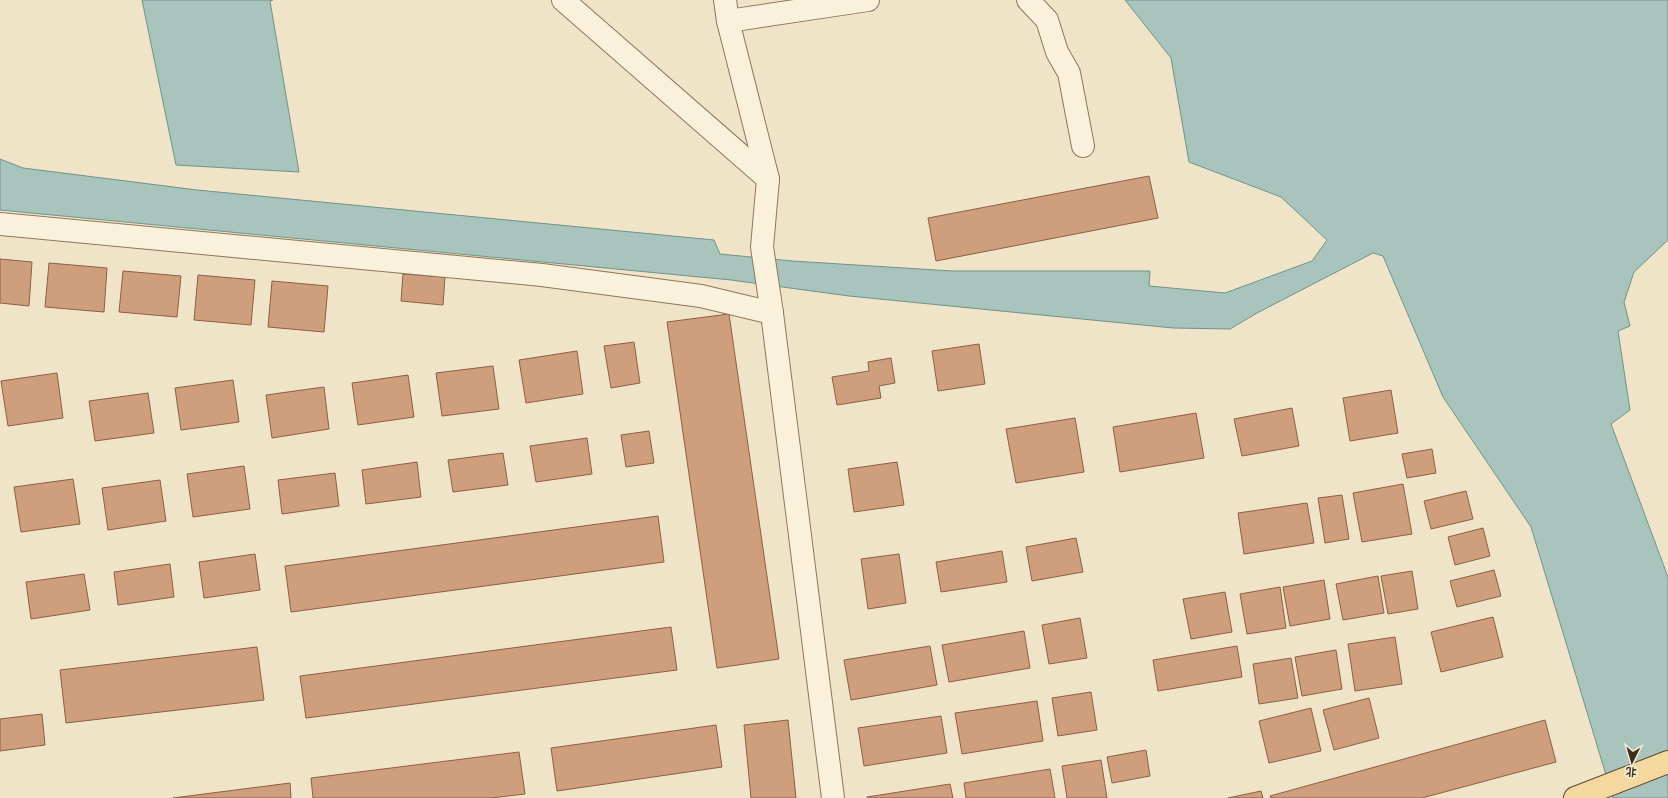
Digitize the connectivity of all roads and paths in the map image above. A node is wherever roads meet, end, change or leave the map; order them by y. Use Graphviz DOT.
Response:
graph roads {
  1 [pos="563,0"];
  2 [pos="725,0"];
  3 [pos="868,0"];
  4 [pos="1028,0"];
  5 [pos="728,21"];
  6 [pos="1083,146"];
  7 [pos="768,179"];
  8 [pos="0,224"];
  9 [pos="771,304"];
  10 [pos="1668,762"];
  11 [pos="833,798"];
  12 [pos="1575,798"];
  1 -- 7 [label="street"];
  2 -- 5 [label="street"];
  3 -- 5 [label="street"];
  4 -- 6 [label="street"];
  5 -- 7 [label="street"];
  7 -- 9 [label="street"];
  8 -- 9 [label="street"];
  9 -- 11 [label="street"];
  10 -- 12 [label="main road"];
}
